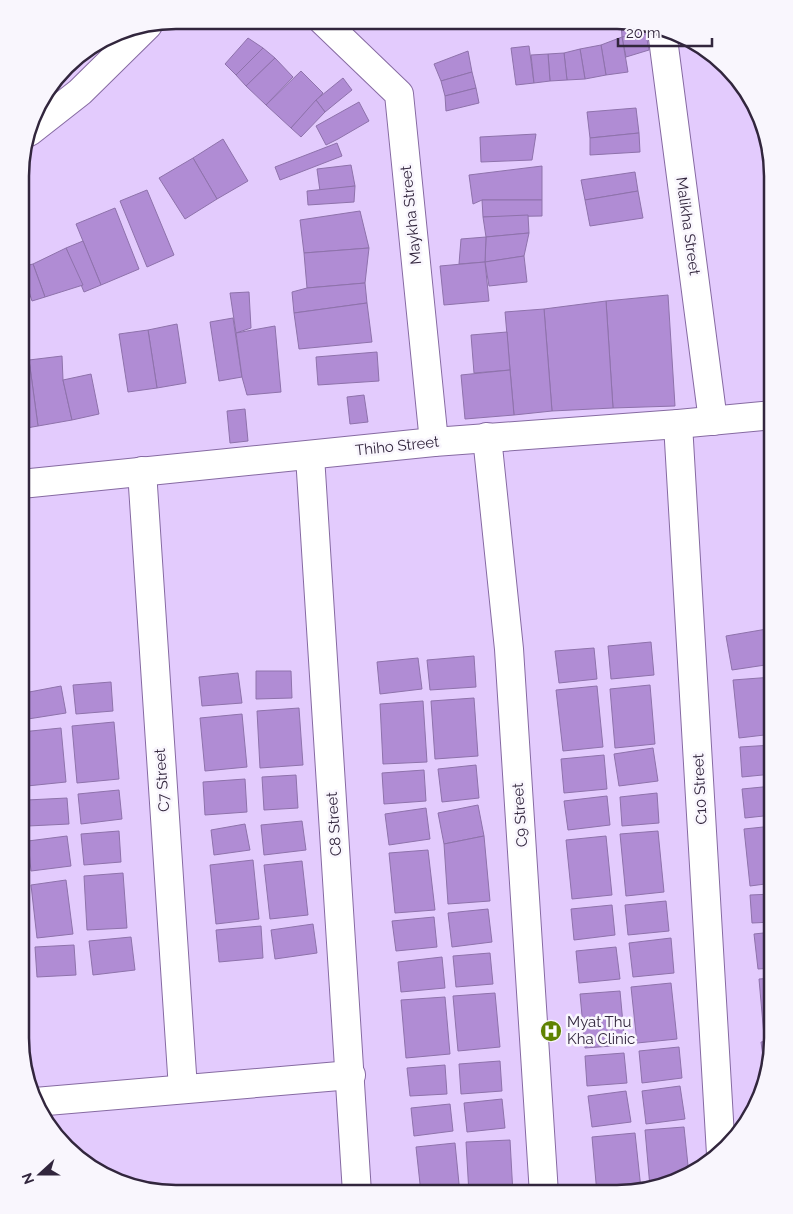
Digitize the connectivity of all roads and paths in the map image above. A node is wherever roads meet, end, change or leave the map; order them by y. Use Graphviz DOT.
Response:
graph roads {
  1 [pos="331,29"];
  2 [pos="138,34"];
  3 [pos="663,37"];
  4 [pos="38,125"];
  5 [pos="764,416"];
  6 [pos="713,421"];
  7 [pos="678,424"];
  8 [pos="487,437"];
  9 [pos="434,442"];
  10 [pos="310,456"];
  11 [pos="142,472"];
  12 [pos="29,483"];
  13 [pos="351,1075"];
  14 [pos="183,1089"];
  15 [pos="43,1101"];
  16 [pos="720,1143"];
  17 [pos="358,1185"];
  18 [pos="543,1185"];
  1 -- 9 [label="street, Maykha Street"];
  2 -- 4 [label="street"];
  3 -- 6 [label="street, Malikha Street"];
  5 -- 6 [label="street, Thiho Street"];
  6 -- 7 [label="street, Thiho Street"];
  7 -- 8 [label="street, Thiho Street"];
  7 -- 16 [label="street, C10 Street"];
  8 -- 9 [label="street, Thiho Street"];
  8 -- 18 [label="street, C9 Street"];
  9 -- 10 [label="street, Thiho Street"];
  10 -- 11 [label="street, Thiho Street"];
  10 -- 13 [label="street, C8 Street"];
  11 -- 12 [label="street, Thiho Street"];
  11 -- 14 [label="street, C7 Street"];
  13 -- 14 [label="street"];
  13 -- 17 [label="street, C8 Street"];
  14 -- 15 [label="street"];
}
